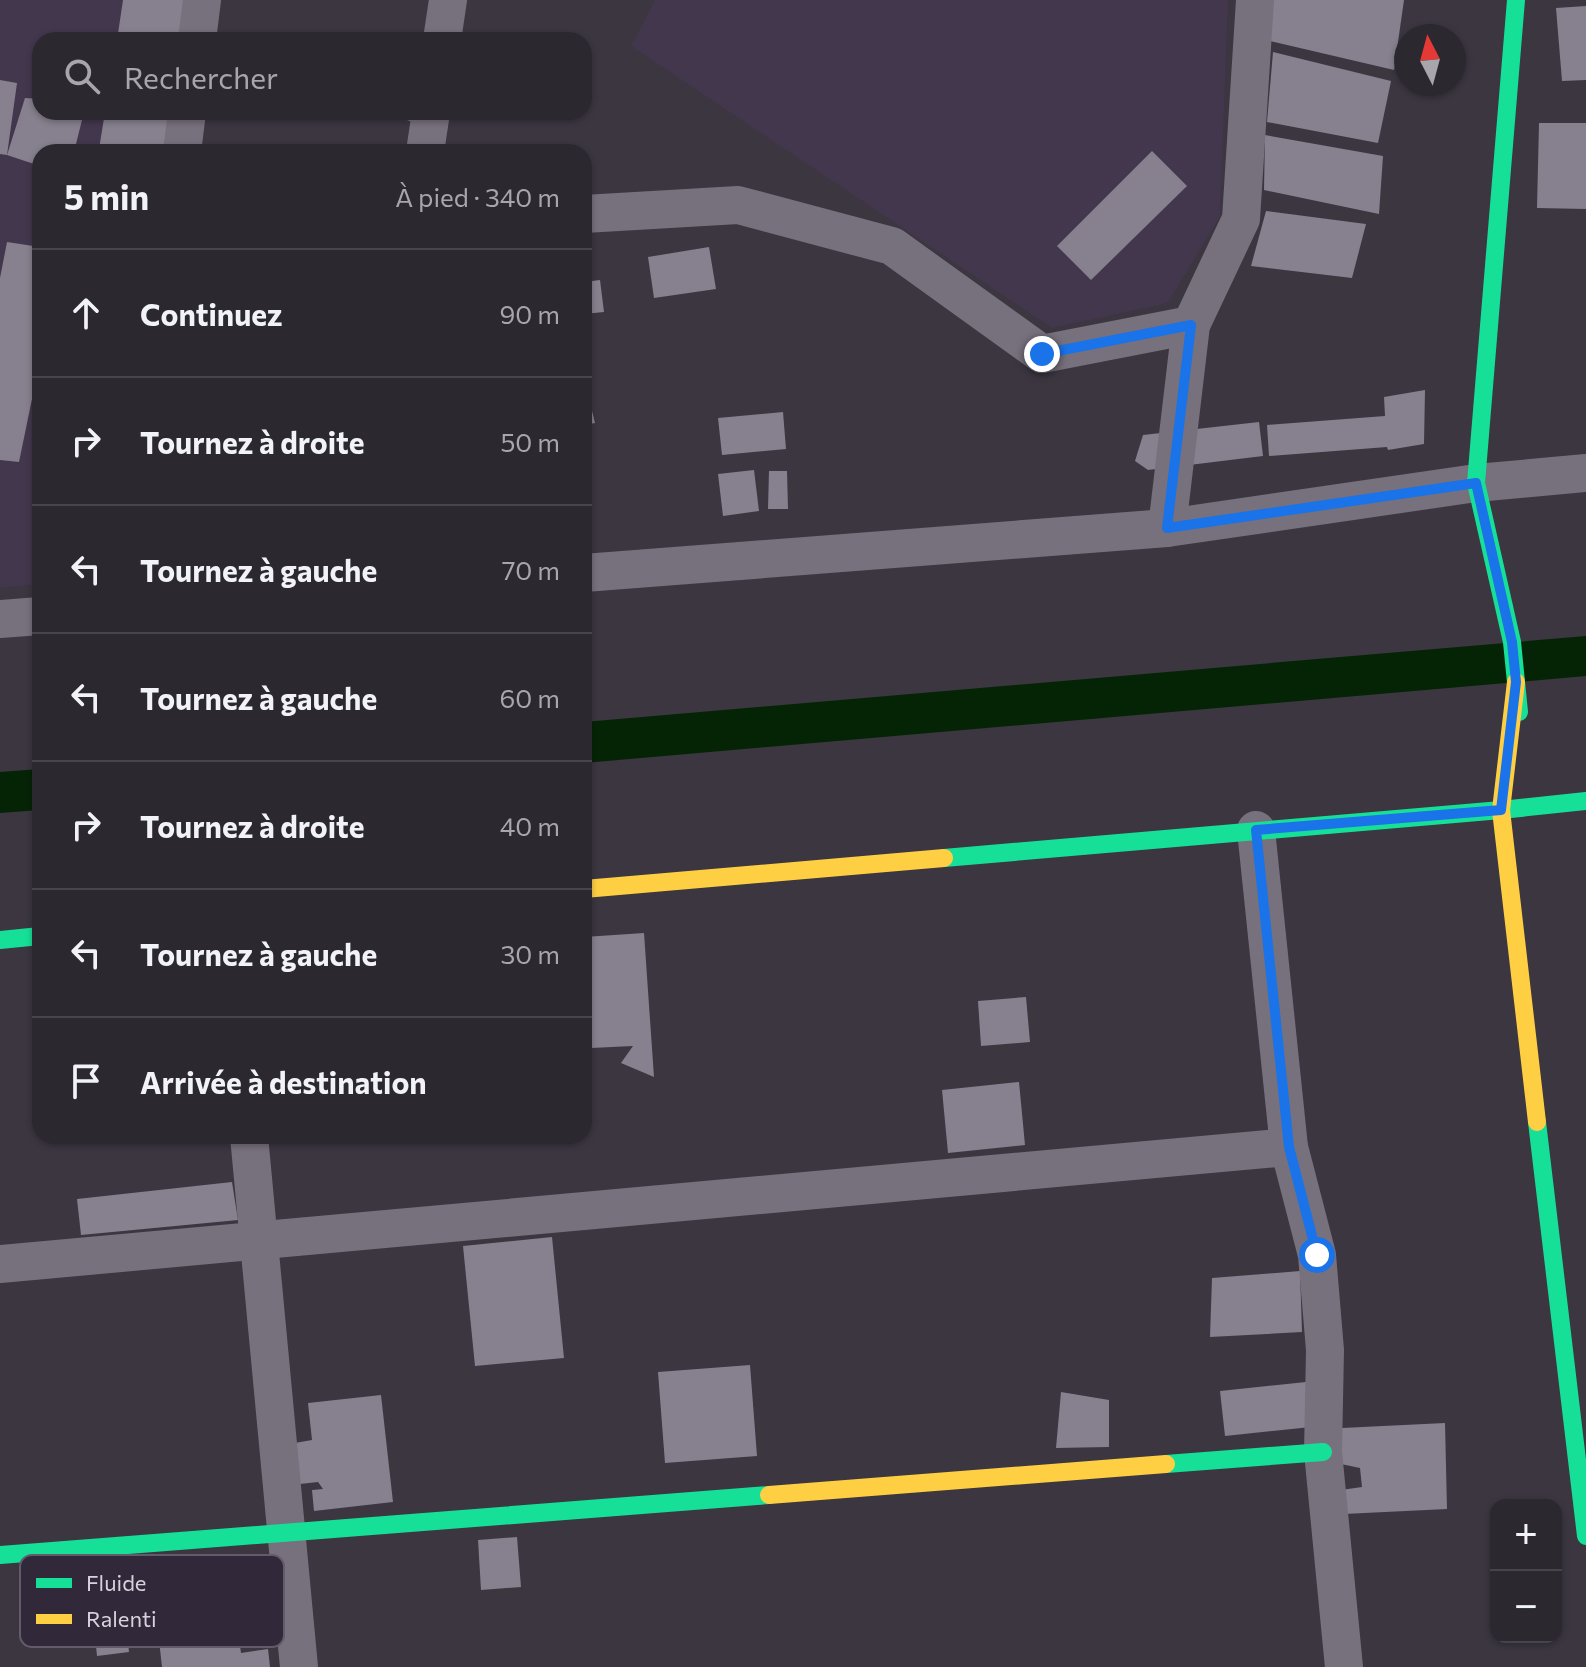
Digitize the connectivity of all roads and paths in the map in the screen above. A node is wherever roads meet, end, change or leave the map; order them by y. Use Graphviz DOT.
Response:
graph roads {
  1 [pos="202,0"];
  2 [pos="448,0"];
  3 [pos="1255,0"];
  4 [pos="1516,0"];
  5 [pos="198,32"];
  6 [pos="443,32"];
  7 [pos="186,120"];
  8 [pos="430,120"];
  9 [pos="183,144"];
  10 [pos="426,144"];
  11 [pos="592,214"];
  12 [pos="1191,325"];
  13 [pos="1586,473"];
  14 [pos="1476,483"];
  15 [pos="1167,528"];
  16 [pos="592,572"];
  17 [pos="32,617"];
  18 [pos="0,619"];
  19 [pos="1516,682"];
  20 [pos="1524,760"];
  21 [pos="1586,801"];
  22 [pos="1501,810"];
  23 [pos="1256,830"];
  24 [pos="592,888"];
  25 [pos="32,937"];
  26 [pos="0,940"];
  27 [pos="250,1144"];
  28 [pos="1289,1147"];
  29 [pos="260,1241"];
  30 [pos="0,1264"];
  31 [pos="1323,1452"];
  32 [pos="287,1532"];
  33 [pos="1586,1536"];
  34 [pos="0,1555"];
  35 [pos="299,1667"];
  36 [pos="1344,1667"];
  1 -- 5 [label="street"];
  2 -- 6 [label="street"];
  3 -- 12 [label="street"];
  4 -- 14 [label="street"];
  7 -- 9 [label="street"];
  8 -- 10 [label="street"];
  11 -- 12 [label="street"];
  12 -- 15 [label="street"];
  13 -- 14 [label="street"];
  14 -- 15 [label="street"];
  14 -- 19 [label="street"];
  15 -- 16 [label="street"];
  17 -- 18 [label="street"];
  19 -- 20 [label="street"];
  19 -- 22 [label="street"];
  21 -- 22 [label="street"];
  22 -- 23 [label="street"];
  22 -- 33 [label="street"];
  23 -- 24 [label="street"];
  23 -- 28 [label="street"];
  25 -- 26 [label="street"];
  27 -- 29 [label="street"];
  28 -- 29 [label="street"];
  28 -- 31 [label="street"];
  29 -- 30 [label="street"];
  29 -- 32 [label="street"];
  31 -- 32 [label="street"];
  31 -- 36 [label="street"];
  32 -- 34 [label="street"];
  32 -- 35 [label="street"];
}
